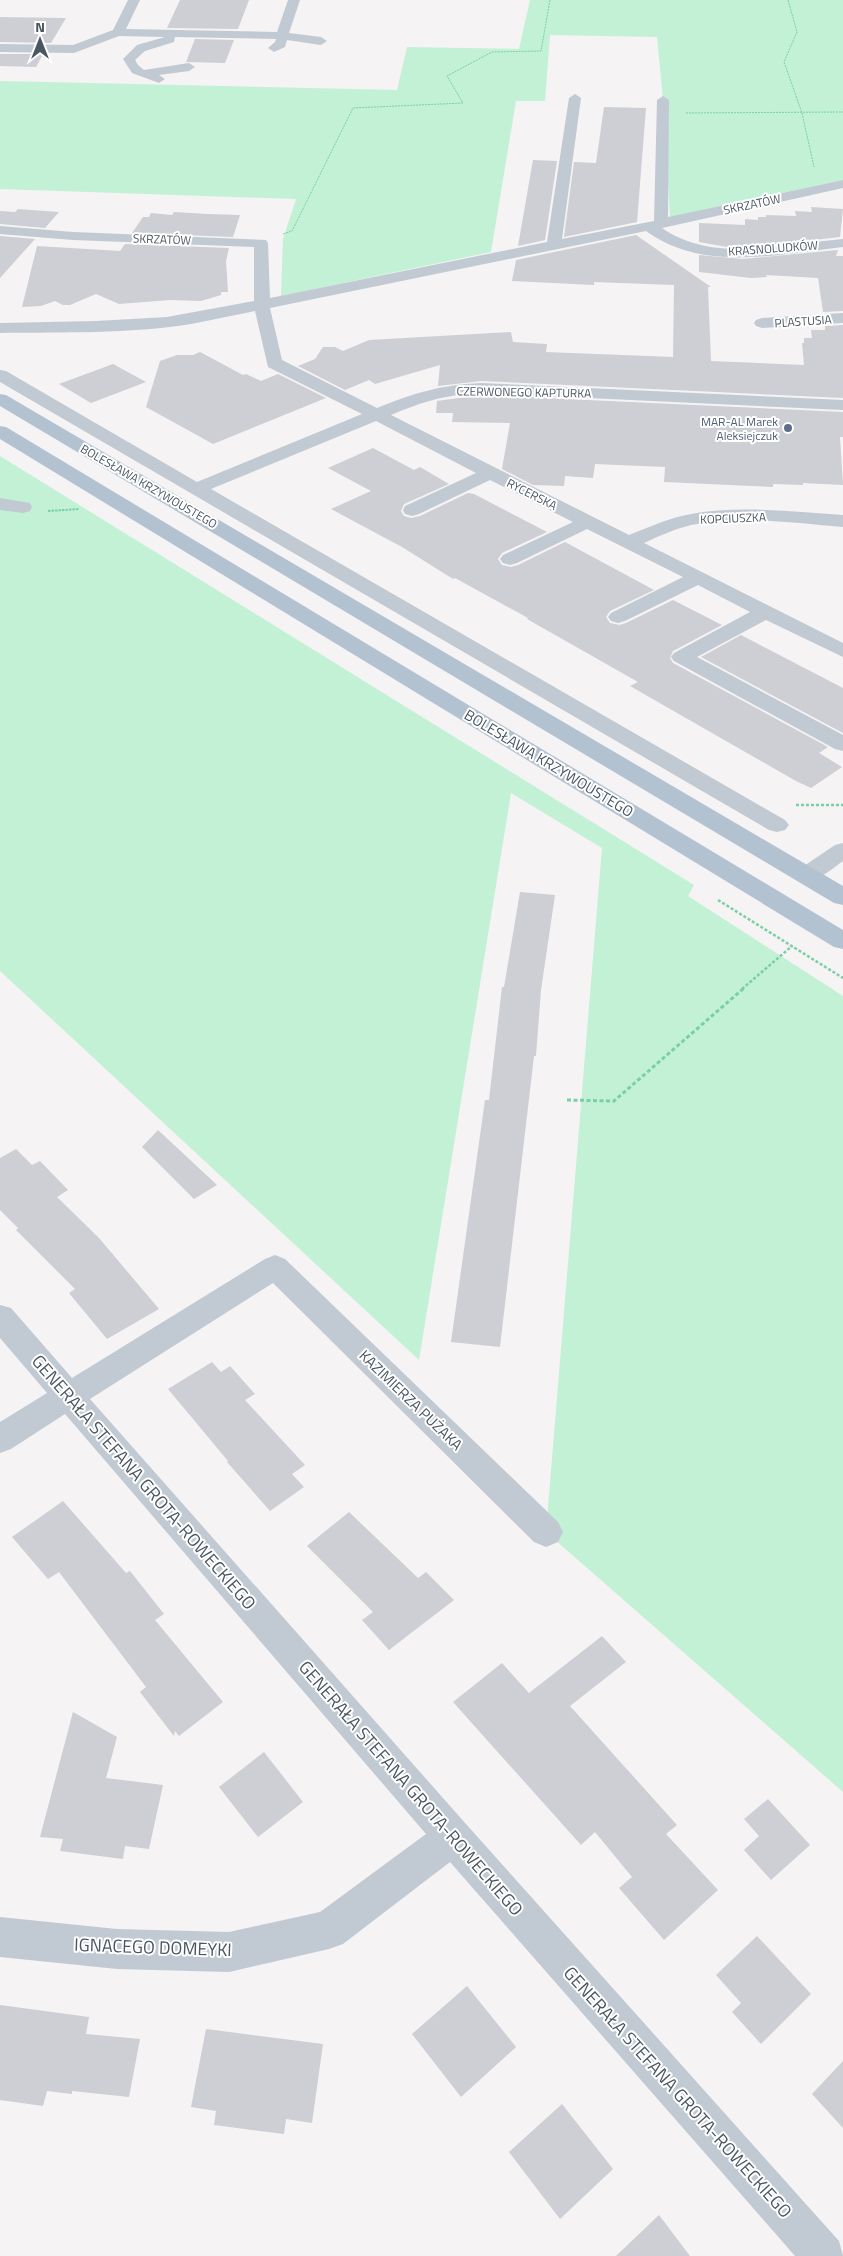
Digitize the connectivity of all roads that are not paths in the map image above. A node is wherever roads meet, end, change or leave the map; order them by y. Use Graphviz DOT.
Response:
graph roads {
  1 [pos="134,0"];
  2 [pos="294,0"];
  3 [pos="118,32"];
  4 [pos="198,34"];
  5 [pos="247,35"];
  6 [pos="282,36"];
  7 [pos="321,41"];
  8 [pos="238,47"];
  9 [pos="0,48"];
  10 [pos="258,50"];
  11 [pos="188,67"];
  12 [pos="142,74"];
  13 [pos="159,78"];
  14 [pos="575,98"];
  15 [pos="663,100"];
  16 [pos="843,184"];
  17 [pos="655,225"];
  18 [pos="0,230"];
  19 [pos="843,243"];
  20 [pos="554,246"];
  21 [pos="262,306"];
  22 [pos="843,318"];
  23 [pos="762,323"];
  24 [pos="0,328"];
  25 [pos="0,375"];
  26 [pos="0,399"];
  27 [pos="843,405"];
  28 [pos="375,414"];
  29 [pos="0,431"];
  30 [pos="490,473"];
  31 [pos="195,489"];
  32 [pos="0,504"];
  33 [pos="23,507"];
  34 [pos="412,510"];
  35 [pos="843,521"];
  36 [pos="587,522"];
  37 [pos="628,543"];
  38 [pos="510,559"];
  39 [pos="297,574"];
  40 [pos="697,578"];
  41 [pos="256,586"];
  42 [pos="765,612"];
  43 [pos="618,617"];
  44 [pos="843,651"];
  45 [pos="843,744"];
  46 [pos="777,825"];
  47 [pos="843,850"];
  48 [pos="806,875"];
  49 [pos="843,897"];
  50 [pos="843,941"];
  51 [pos="0,1317"];
  52 [pos="69,1396"];
  53 [pos="0,1439"];
  54 [pos="546,1532"];
  55 [pos="453,1837"];
  56 [pos="0,1937"];
  57 [pos="824,2256"];
  1 -- 3 [label="street"];
  2 -- 6 [label="street"];
  3 -- 4 [label="street"];
  3 -- 9 [label="street"];
  4 -- 5 [label="street"];
  4 -- 12 [label="street"];
  5 -- 6 [label="street"];
  5 -- 8 [label="street"];
  6 -- 7 [label="street"];
  6 -- 10 [label="street"];
  11 -- 12 [label="street"];
  12 -- 13 [label="street"];
  14 -- 20 [label="street"];
  15 -- 17 [label="street"];
  16 -- 17 [label="street, SKRZATÓW"];
  17 -- 19 [label="street, KRASNOLUDKÓW"];
  17 -- 20 [label="street, SKRZATÓW"];
  18 -- 21 [label="street, SKRZATÓW"];
  20 -- 21 [label="street, SKRZATÓW"];
  21 -- 24 [label="street, SKRZATÓW"];
  21 -- 28 [label="street, RYCERSKA"];
  22 -- 23 [label="street, PLASTUSIA"];
  25 -- 31 [label="street"];
  26 -- 39 [label="main road, BOLESŁAWA KRZYWOUSTEGO"];
  27 -- 28 [label="street, CZERWONEGO KAPTURKA"];
  28 -- 30 [label="street, RYCERSKA"];
  28 -- 31 [label="street, CZERWONEGO KAPTURKA"];
  29 -- 41 [label="main road, BOLESŁAWA KRZYWOUSTEGO"];
  30 -- 34 [label="street"];
  30 -- 36 [label="street, RYCERSKA"];
  31 -- 46 [label="street"];
  32 -- 33 [label="street"];
  35 -- 37 [label="street, KOPCIUSZKA"];
  36 -- 37 [label="street, RYCERSKA"];
  36 -- 38 [label="street"];
  37 -- 40 [label="street, RYCERSKA"];
  39 -- 41 [label="main road, BOLESŁAWA KRZYWOUSTEGO"];
  39 -- 48 [label="main road, BOLESŁAWA KRZYWOUSTEGO"];
  40 -- 42 [label="street, RYCERSKA"];
  40 -- 43 [label="street"];
  41 -- 50 [label="main road, BOLESŁAWA KRZYWOUSTEGO"];
  42 -- 44 [label="street, RYCERSKA"];
  42 -- 45 [label="street"];
  47 -- 48 [label="street"];
  48 -- 49 [label="main road, BOLESŁAWA KRZYWOUSTEGO"];
  51 -- 52 [label="street, GENERAŁA STEFANA GROTA-ROWECKIEGO"];
  52 -- 53 [label="street"];
  52 -- 54 [label="street, KAZIMIERZA PUŻAKA"];
  52 -- 55 [label="street, GENERAŁA STEFANA GROTA-ROWECKIEGO"];
  55 -- 56 [label="street, IGNACEGO DOMEYKI"];
  55 -- 57 [label="street, GENERAŁA STEFANA GROTA-ROWECKIEGO"];
}
